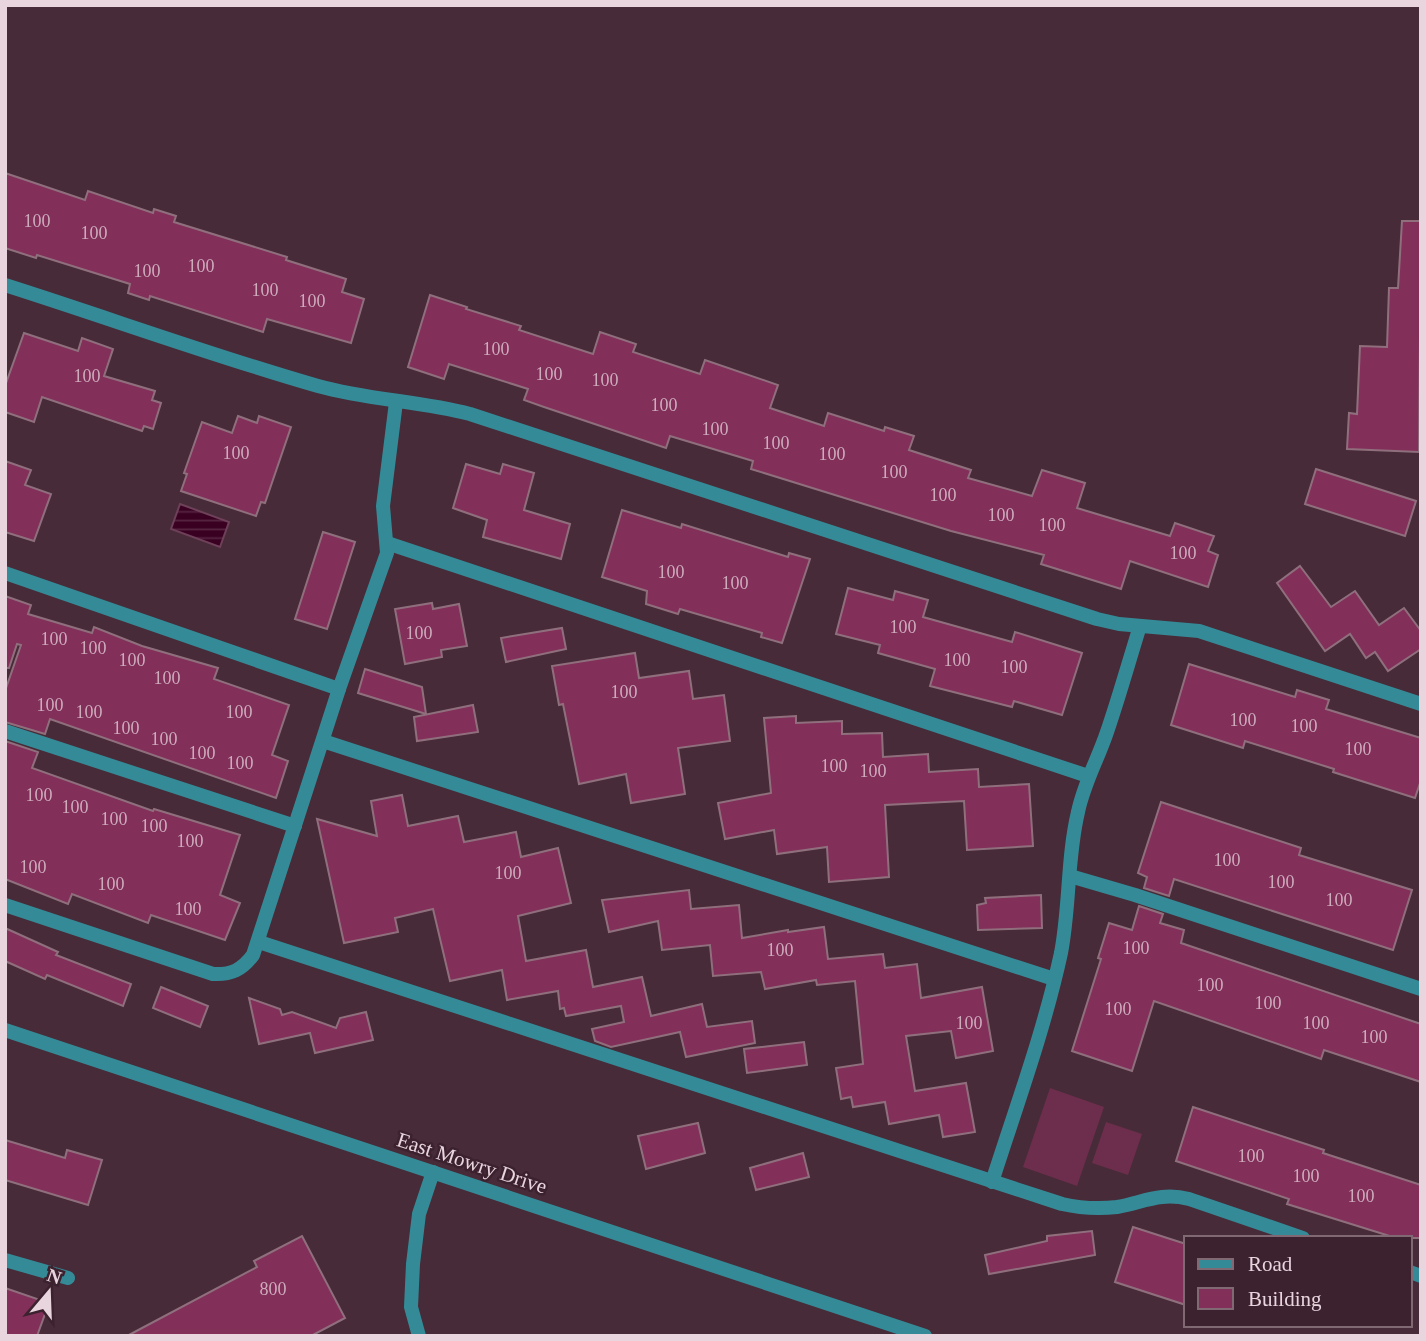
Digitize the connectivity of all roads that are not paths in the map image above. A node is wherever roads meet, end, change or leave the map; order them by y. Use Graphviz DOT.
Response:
graph roads {
  1 [pos="5,285"];
  2 [pos="396,402"];
  3 [pos="387,543"];
  4 [pos="5,573"];
  5 [pos="1140,626"];
  6 [pos="340,689"];
  7 [pos="1421,704"];
  8 [pos="5,731"];
  9 [pos="323,741"];
  10 [pos="1088,776"];
  11 [pos="295,826"];
  12 [pos="1070,876"];
  13 [pos="5,905"];
  14 [pos="259,942"];
  15 [pos="1054,979"];
  16 [pos="1421,989"];
  17 [pos="5,1030"];
  18 [pos="433,1172"];
  19 [pos="992,1182"];
  20 [pos="1297,1236"];
  21 [pos="5,1260"];
  22 [pos="68,1278"];
  23 [pos="419,1336"];
  24 [pos="925,1336"];
  1 -- 2 [label="street"];
  2 -- 3 [label="street"];
  2 -- 5 [label="street"];
  3 -- 6 [label="street"];
  3 -- 10 [label="street"];
  4 -- 6 [label="street"];
  5 -- 7 [label="street"];
  5 -- 10 [label="street"];
  6 -- 9 [label="street"];
  8 -- 11 [label="street"];
  9 -- 11 [label="street"];
  9 -- 15 [label="street"];
  10 -- 12 [label="street"];
  11 -- 14 [label="street"];
  12 -- 15 [label="street"];
  12 -- 16 [label="street"];
  13 -- 14 [label="street"];
  14 -- 19 [label="street"];
  15 -- 19 [label="street"];
  17 -- 18 [label="street, East Mowry Drive"];
  18 -- 23 [label="street"];
  18 -- 24 [label="street, East Mowry Drive"];
  19 -- 20 [label="street"];
  21 -- 22 [label="street"];
}
